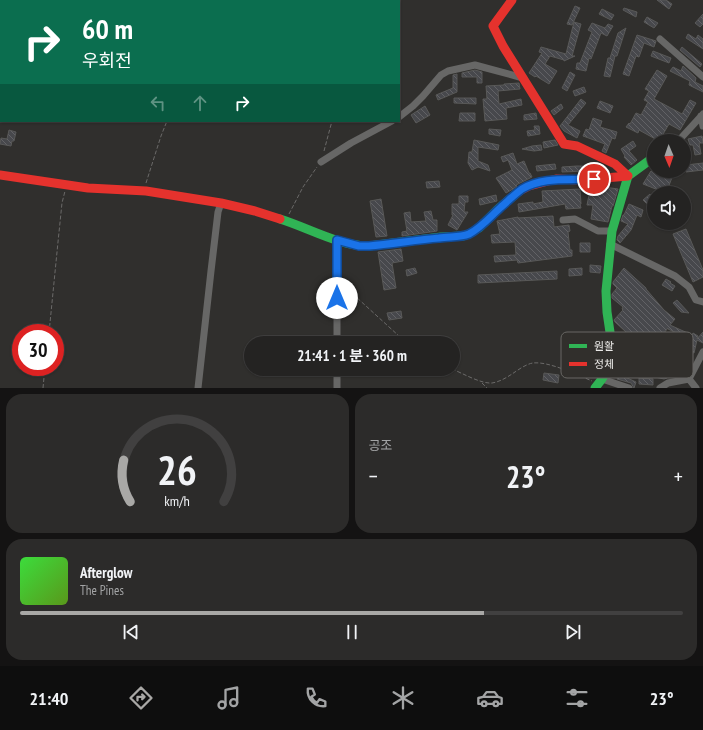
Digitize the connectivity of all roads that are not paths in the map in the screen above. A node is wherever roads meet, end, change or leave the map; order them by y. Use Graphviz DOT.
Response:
graph roads {
  1 [pos="512,0"];
  2 [pos="660,39"];
  3 [pos="703,77"];
  4 [pos="522,78"];
  5 [pos="702,115"];
  6 [pos="400,116"];
  7 [pos="390,122"];
  8 [pos="703,126"];
  9 [pos="685,134"];
  10 [pos="321,162"];
  11 [pos="647,163"];
  12 [pos="0,175"];
  13 [pos="628,176"];
  14 [pos="221,203"];
  15 [pos="563,220"];
  16 [pos="612,231"];
  17 [pos="337,240"];
  18 [pos="610,244"];
  19 [pos="703,302"];
  20 [pos="610,332"];
  21 [pos="337,336"];
  22 [pos="703,352"];
  23 [pos="693,371"];
  24 [pos="337,376"];
  25 [pos="689,379"];
  26 [pos="598,384"];
  27 [pos="198,388"];
  28 [pos="337,388"];
  29 [pos="629,388"];
  30 [pos="660,388"];
  31 [pos="696,388"];
  1 -- 4 [label="street"];
  2 -- 3 [label="street"];
  4 -- 6 [label="street"];
  4 -- 13 [label="street"];
  5 -- 8 [label="street"];
  5 -- 9 [label="street"];
  7 -- 10 [label="street"];
  11 -- 13 [label="street"];
  12 -- 14 [label="street"];
  13 -- 16 [label="street"];
  13 -- 17 [label="street"];
  14 -- 17 [label="street"];
  14 -- 27 [label="street"];
  15 -- 16 [label="street"];
  16 -- 18 [label="street"];
  17 -- 21 [label="street"];
  18 -- 19 [label="street"];
  18 -- 20 [label="street"];
  22 -- 23 [label="street"];
  24 -- 28 [label="street"];
  25 -- 30 [label="street"];
  25 -- 31 [label="street"];
  26 -- 29 [label="street"];
}
